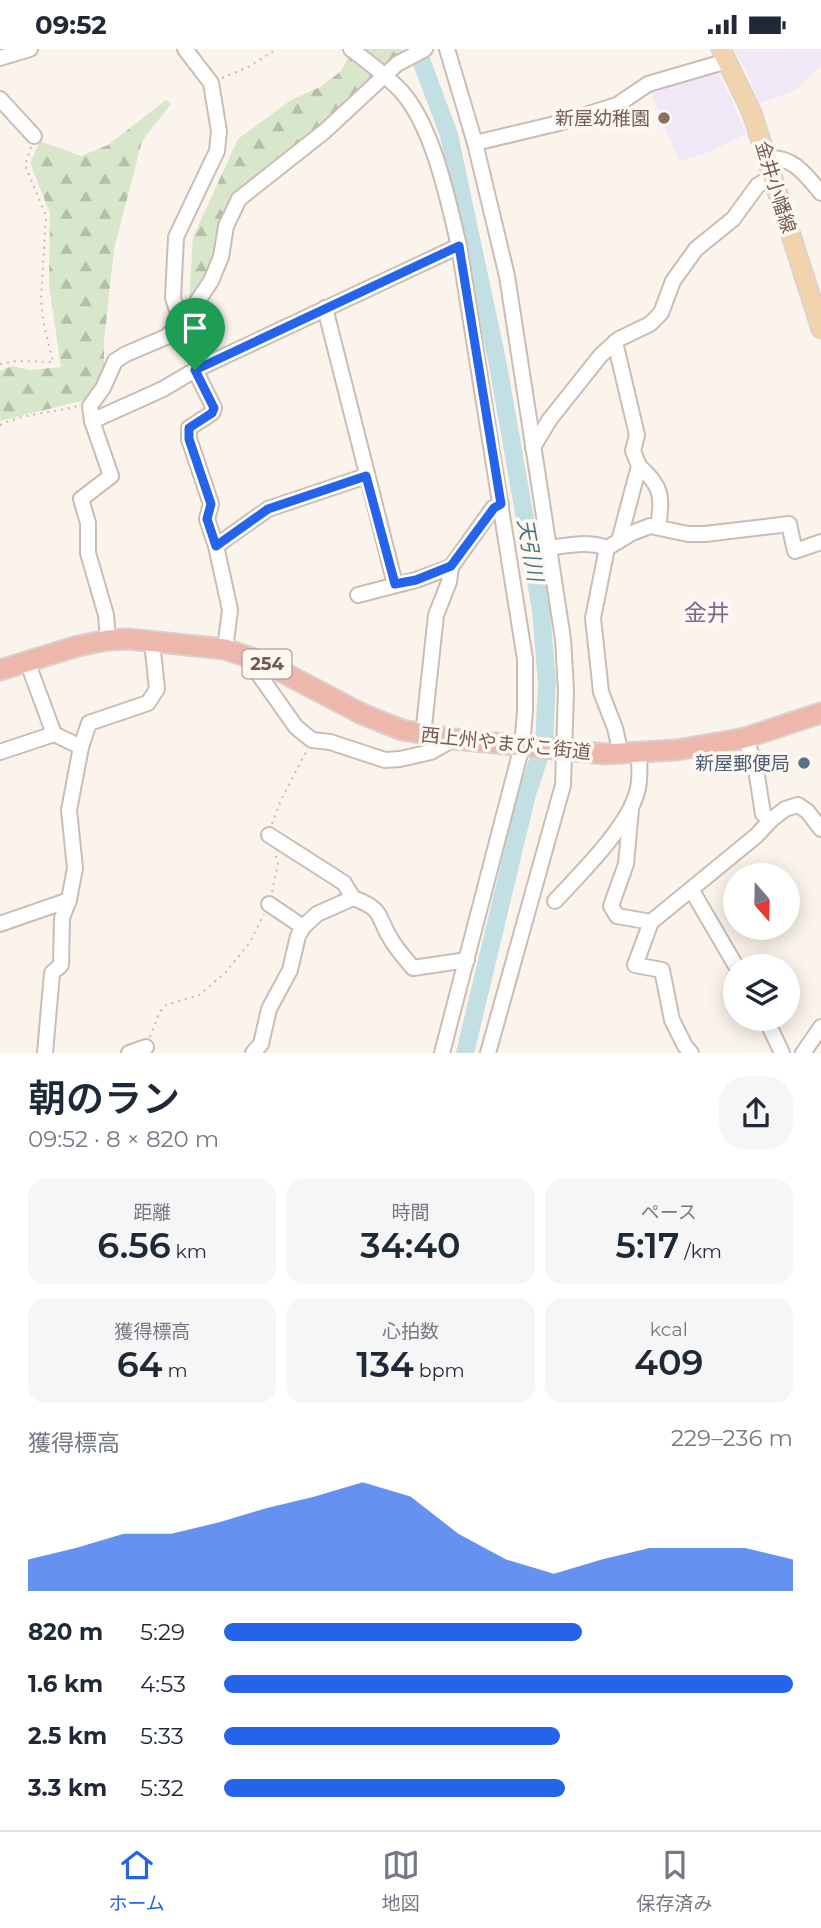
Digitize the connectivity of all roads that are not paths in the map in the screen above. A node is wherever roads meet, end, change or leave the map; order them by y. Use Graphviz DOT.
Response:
graph roads {
  1 [pos="30,49"];
  2 [pos="185,49"];
  3 [pos="351,49"];
  4 [pos="425,49"];
  5 [pos="447,49"];
  6 [pos="724,55"];
  7 [pos="0,58"];
  8 [pos="384,76"];
  9 [pos="0,99"];
  10 [pos="34,136"];
  11 [pos="475,143"];
  12 [pos="768,158"];
  13 [pos="772,177"];
  14 [pos="821,193"];
  15 [pos="459,246"];
  16 [pos="325,308"];
  17 [pos="181,322"];
  18 [pos="821,329"];
  19 [pos="615,342"];
  20 [pos="195,370"];
  21 [pos="91,414"];
  22 [pos="533,447"];
  23 [pos="639,465"];
  24 [pos="366,476"];
  25 [pos="501,504"];
  26 [pos="658,527"];
  27 [pos="821,542"];
  28 [pos="613,545"];
  29 [pos="216,546"];
  30 [pos="549,548"];
  31 [pos="451,566"];
  32 [pos="395,584"];
  33 [pos="358,595"];
  34 [pos="108,640"];
  35 [pos="152,642"];
  36 [pos="235,651"];
  37 [pos="27,661"];
  38 [pos="0,670"];
  39 [pos="302,681"];
  40 [pos="274,696"];
  41 [pos="821,713"];
  42 [pos="54,733"];
  43 [pos="424,735"];
  44 [pos="745,738"];
  45 [pos="454,739"];
  46 [pos="524,746"];
  47 [pos="81,747"];
  48 [pos="562,751"];
  49 [pos="0,752"];
  50 [pos="630,754"];
  51 [pos="632,805"];
  52 [pos="771,820"];
  53 [pos="821,829"];
  54 [pos="270,835"];
  55 [pos="691,889"];
  56 [pos="353,898"];
  57 [pos="69,900"];
  58 [pos="555,901"];
  59 [pos="269,904"];
  60 [pos="651,922"];
  61 [pos="0,924"];
  62 [pos="303,927"];
  63 [pos="729,954"];
  64 [pos="467,960"];
  65 [pos="821,1027"];
  66 [pos="772,1031"];
  67 [pos="146,1047"];
  68 [pos="44,1053"];
  69 [pos="129,1053"];
  70 [pos="253,1053"];
  71 [pos="442,1053"];
  72 [pos="488,1053"];
  73 [pos="691,1053"];
  74 [pos="782,1053"];
  75 [pos="803,1053"];
  1 -- 7 [label="street"];
  2 -- 17 [label="street"];
  3 -- 8 [label="street"];
  4 -- 8 [label="street"];
  5 -- 11 [label="street"];
  6 -- 11 [label="street"];
  6 -- 12 [label="main road, 金井小幡線"];
  8 -- 15 [label="street"];
  8 -- 17 [label="street"];
  9 -- 10 [label="street"];
  11 -- 22 [label="street"];
  12 -- 13 [label="main road, 金井小幡線"];
  12 -- 14 [label="street"];
  13 -- 18 [label="main road, 金井小幡線"];
  13 -- 19 [label="street"];
  15 -- 16 [label="street"];
  15 -- 25 [label="street"];
  16 -- 20 [label="street"];
  16 -- 24 [label="street"];
  17 -- 21 [label="street"];
  19 -- 22 [label="street"];
  19 -- 23 [label="street"];
  20 -- 21 [label="street"];
  20 -- 29 [label="street"];
  21 -- 34 [label="street"];
  22 -- 30 [label="street"];
  23 -- 26 [label="street"];
  23 -- 28 [label="street"];
  24 -- 29 [label="street"];
  24 -- 32 [label="street"];
  25 -- 31 [label="street"];
  25 -- 46 [label="street"];
  26 -- 27 [label="street"];
  26 -- 28 [label="street"];
  28 -- 30 [label="street"];
  28 -- 50 [label="street"];
  29 -- 36 [label="street"];
  30 -- 48 [label="street"];
  31 -- 32 [label="street"];
  31 -- 43 [label="street"];
  32 -- 33 [label="street"];
  34 -- 35 [label="highway, 西上州やまびこ街道 / 254"];
  34 -- 37 [label="highway, 西上州やまびこ街道 / 254"];
  35 -- 36 [label="highway, 西上州やまびこ街道 / 254"];
  35 -- 47 [label="street"];
  36 -- 39 [label="highway, 西上州やまびこ街道 / 254"];
  36 -- 40 [label="street"];
  37 -- 38 [label="highway, 西上州やまびこ街道 / 254"];
  37 -- 42 [label="street"];
  39 -- 40 [label="street"];
  39 -- 43 [label="highway, 西上州やまびこ街道 / 254"];
  40 -- 45 [label="street"];
  41 -- 44 [label="highway, 西上州やまびこ街道 / 254"];
  42 -- 47 [label="street"];
  42 -- 49 [label="street"];
  43 -- 45 [label="highway, 西上州やまびこ街道 / 254"];
  44 -- 50 [label="highway, 西上州やまびこ街道 / 254"];
  44 -- 52 [label="street"];
  45 -- 46 [label="highway, 西上州やまびこ街道 / 254"];
  46 -- 48 [label="highway, 西上州やまびこ街道 / 254"];
  46 -- 64 [label="street"];
  47 -- 57 [label="street"];
  48 -- 50 [label="highway, 西上州やまびこ街道 / 254"];
  48 -- 72 [label="street"];
  50 -- 51 [label="street"];
  51 -- 58 [label="street"];
  51 -- 60 [label="street"];
  52 -- 53 [label="street"];
  52 -- 55 [label="street"];
  54 -- 56 [label="street"];
  55 -- 60 [label="street"];
  55 -- 63 [label="street"];
  56 -- 62 [label="street"];
  56 -- 64 [label="street"];
  57 -- 61 [label="street"];
  57 -- 68 [label="street"];
  59 -- 62 [label="street"];
  60 -- 73 [label="street"];
  62 -- 70 [label="street"];
  64 -- 71 [label="street"];
  65 -- 75 [label="street"];
  66 -- 74 [label="street"];
  67 -- 69 [label="street"];
}
